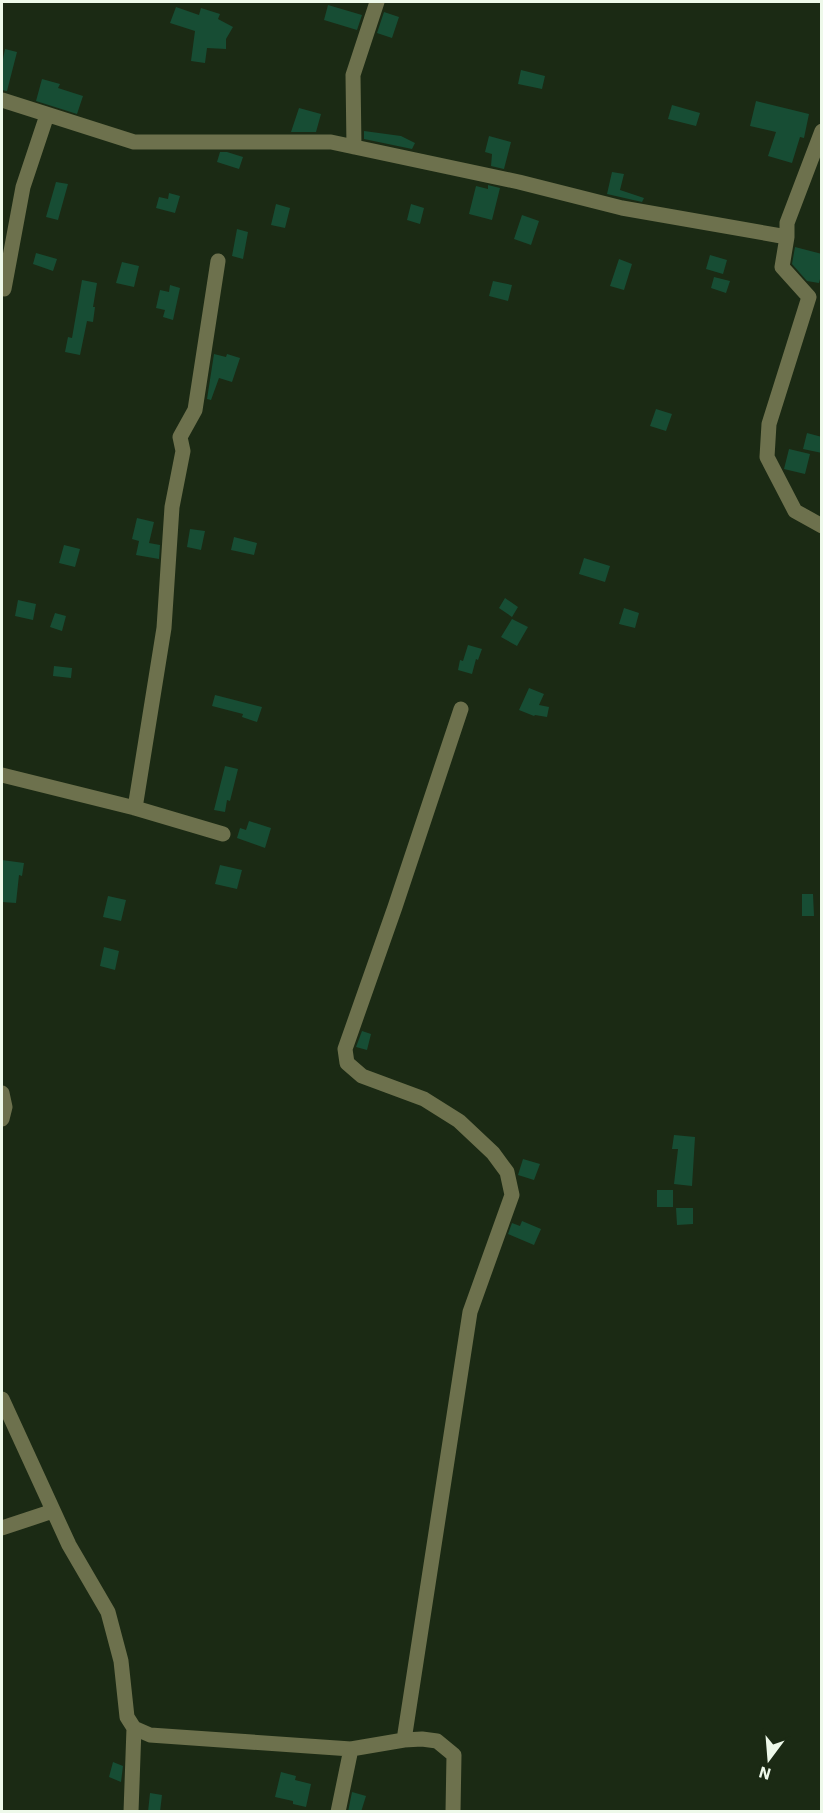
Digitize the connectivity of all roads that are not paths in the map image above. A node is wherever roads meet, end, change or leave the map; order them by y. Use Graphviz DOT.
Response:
graph roads {
  1 [pos="376,2"];
  2 [pos="2,100"];
  3 [pos="47,115"];
  4 [pos="822,132"];
  5 [pos="354,147"];
  6 [pos="787,237"];
  7 [pos="218,261"];
  8 [pos="4,289"];
  9 [pos="822,526"];
  10 [pos="461,709"];
  11 [pos="2,775"];
  12 [pos="135,808"];
  13 [pos="223,834"];
  14 [pos="2,1093"];
  15 [pos="2,1119"];
  16 [pos="2,1399"];
  17 [pos="53,1511"];
  18 [pos="2,1528"];
  19 [pos="134,1728"];
  20 [pos="404,1740"];
  21 [pos="351,1749"];
  22 [pos="131,1812"];
  23 [pos="338,1812"];
  24 [pos="453,1812"];
  1 -- 5 [label="street"];
  2 -- 3 [label="street"];
  3 -- 5 [label="street"];
  3 -- 8 [label="street"];
  4 -- 6 [label="street"];
  5 -- 6 [label="street"];
  6 -- 9 [label="street"];
  7 -- 12 [label="street"];
  10 -- 20 [label="street"];
  11 -- 12 [label="street"];
  12 -- 13 [label="street"];
  14 -- 15 [label="street"];
  16 -- 17 [label="street"];
  17 -- 18 [label="street"];
  17 -- 19 [label="street"];
  19 -- 21 [label="street"];
  19 -- 22 [label="street"];
  20 -- 21 [label="street"];
  20 -- 24 [label="street"];
  21 -- 23 [label="street"];
}
